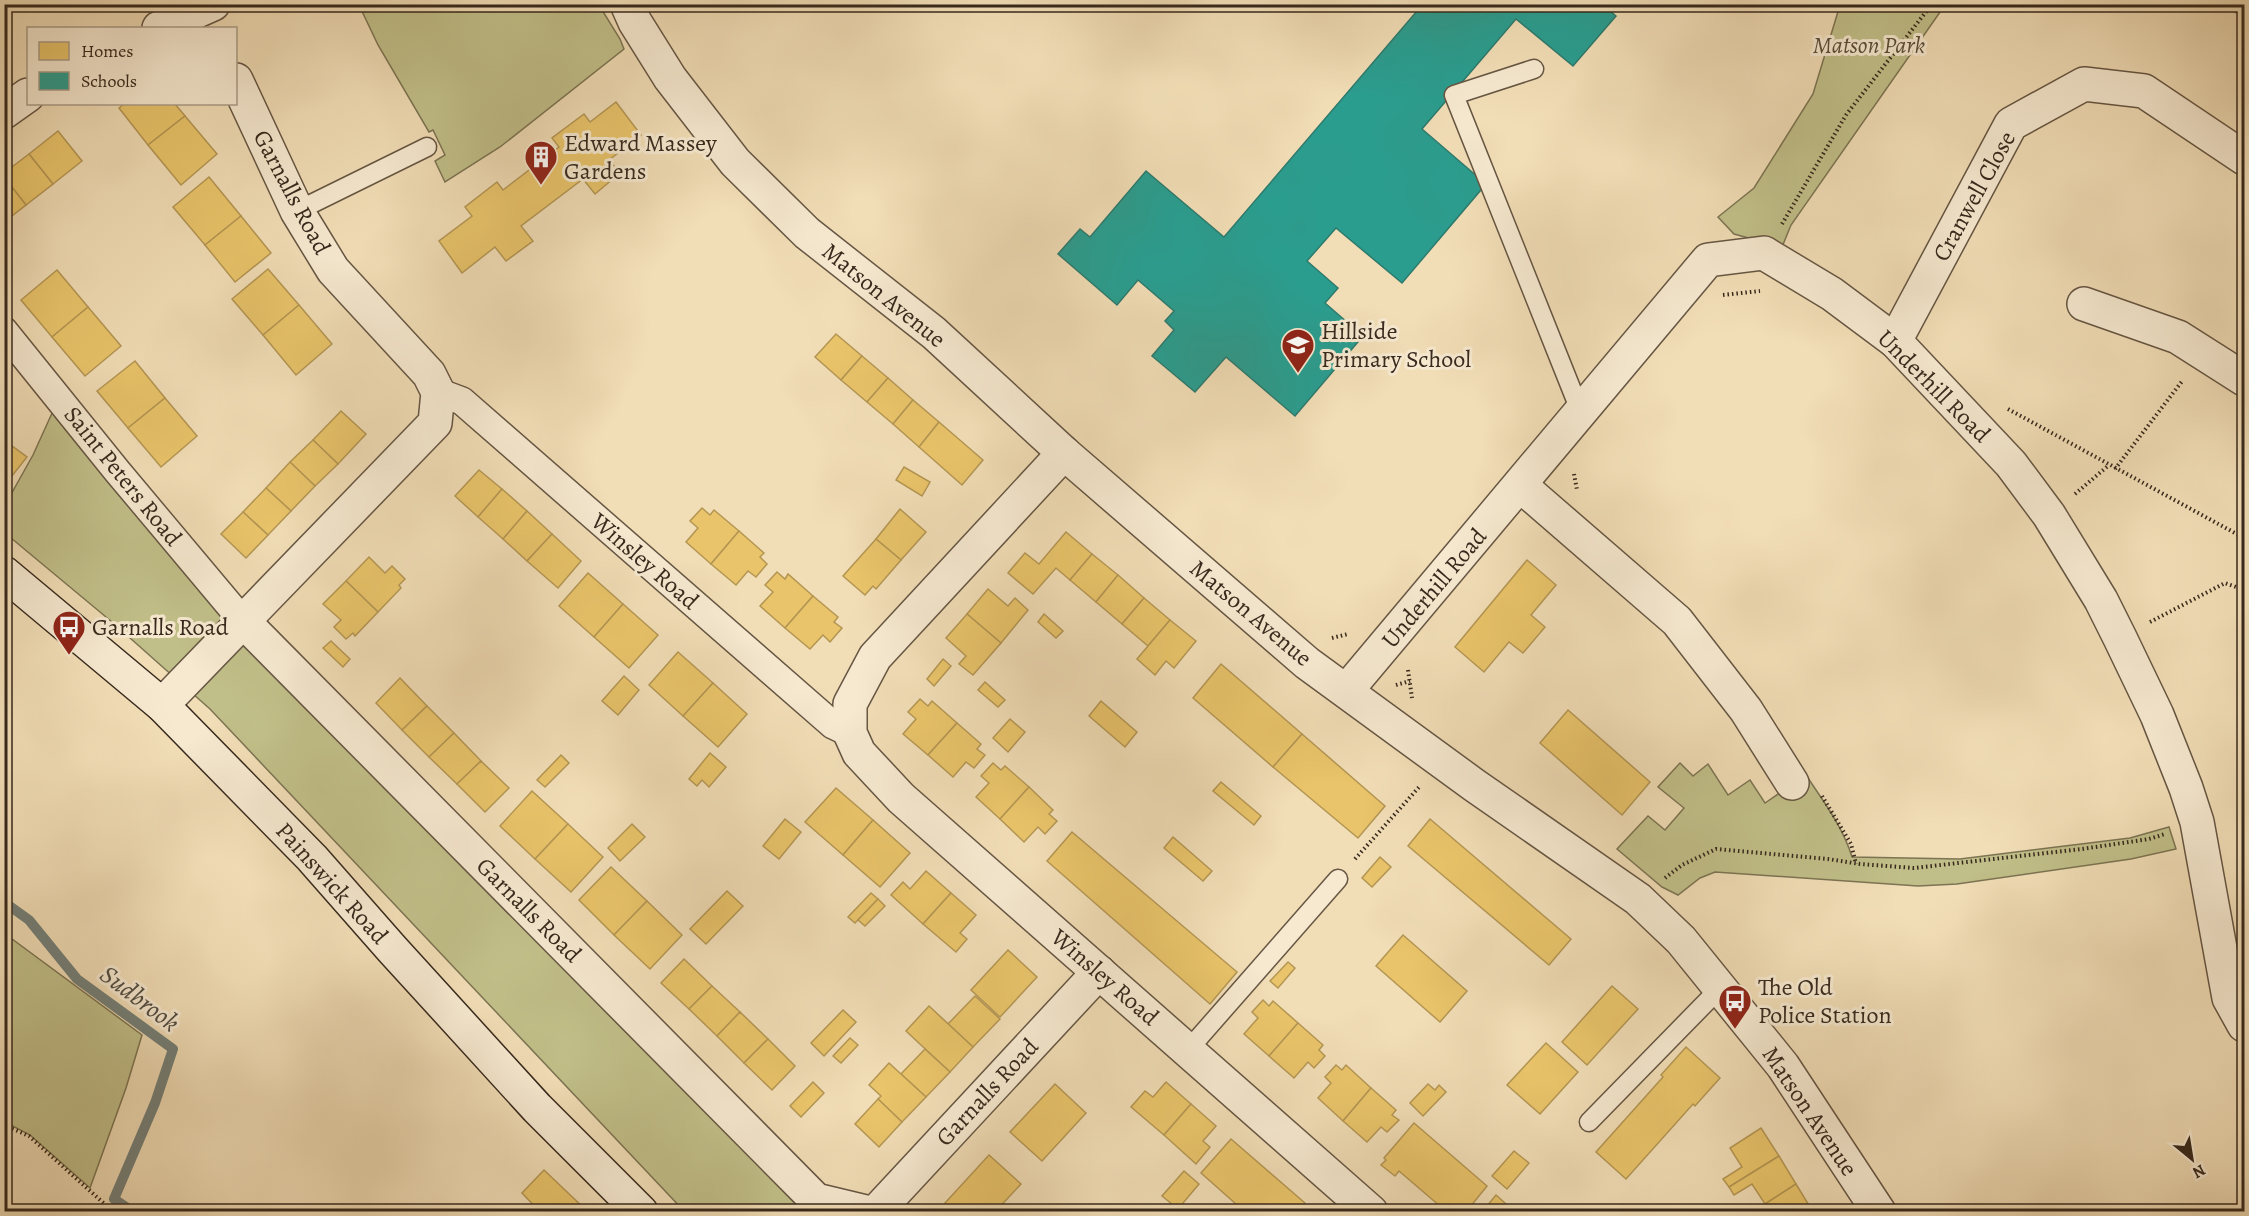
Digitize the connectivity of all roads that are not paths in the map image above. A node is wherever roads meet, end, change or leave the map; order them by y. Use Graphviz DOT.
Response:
graph roads {
  1 [pos="627,4"];
  2 [pos="209,14"];
  3 [pos="163,27"];
  4 [pos="1534,69"];
  5 [pos="237,82"];
  6 [pos="27,96"];
  7 [pos="4,112"];
  8 [pos="428,147"];
  9 [pos="2244,158"];
  10 [pos="297,211"];
  11 [pos="2084,304"];
  12 [pos="4,331"];
  13 [pos="1895,341"];
  14 [pos="2244,379"];
  15 [pos="438,392"];
  16 [pos="1581,413"];
  17 [pos="1064,453"];
  18 [pos="1520,485"];
  19 [pos="4,573"];
  20 [pos="242,620"];
  21 [pos="1347,690"];
  22 [pos="162,705"];
  23 [pos="850,733"];
  24 [pos="1792,783"];
  25 [pos="1338,879"];
  26 [pos="1099,972"];
  27 [pos="1720,988"];
  28 [pos="2244,1025"];
  29 [pos="1188,1050"];
  30 [pos="1589,1122"];
  31 [pos="822,1206"];
  32 [pos="626,1207"];
  33 [pos="866,1212"];
  34 [pos="876,1212"];
  35 [pos="1371,1212"];
  36 [pos="1879,1212"];
  1 -- 17 [label="street, Matson Avenue"];
  2 -- 3 [label="street"];
  4 -- 16 [label="lane"];
  5 -- 10 [label="street, Garnalls Road"];
  6 -- 7 [label="street"];
  8 -- 10 [label="lane"];
  9 -- 13 [label="street, Cranwell Close"];
  10 -- 15 [label="street, Garnalls Road"];
  11 -- 14 [label="street"];
  12 -- 20 [label="street, Saint Peters Road"];
  13 -- 16 [label="street, Underhill Road"];
  13 -- 28 [label="street, Underhill Road"];
  15 -- 20 [label="street"];
  15 -- 23 [label="street, Winsley Road"];
  16 -- 18 [label="street, Underhill Road"];
  17 -- 21 [label="street, Matson Avenue"];
  17 -- 23 [label="street, Winsley Road"];
  18 -- 21 [label="street, Underhill Road"];
  18 -- 24 [label="street"];
  19 -- 22 [label="street, Painswick Road"];
  20 -- 22 [label="street"];
  20 -- 31 [label="street, Garnalls Road"];
  21 -- 27 [label="street, Matson Avenue"];
  22 -- 32 [label="street, Painswick Road"];
  23 -- 26 [label="street, Winsley Road"];
  25 -- 29 [label="lane"];
  26 -- 29 [label="street, Winsley Road"];
  26 -- 34 [label="street, Garnalls Road"];
  27 -- 30 [label="lane"];
  27 -- 36 [label="street, Matson Avenue"];
  29 -- 35 [label="street, Winsley Road"];
  31 -- 33 [label="street, Garnalls Road"];
}
